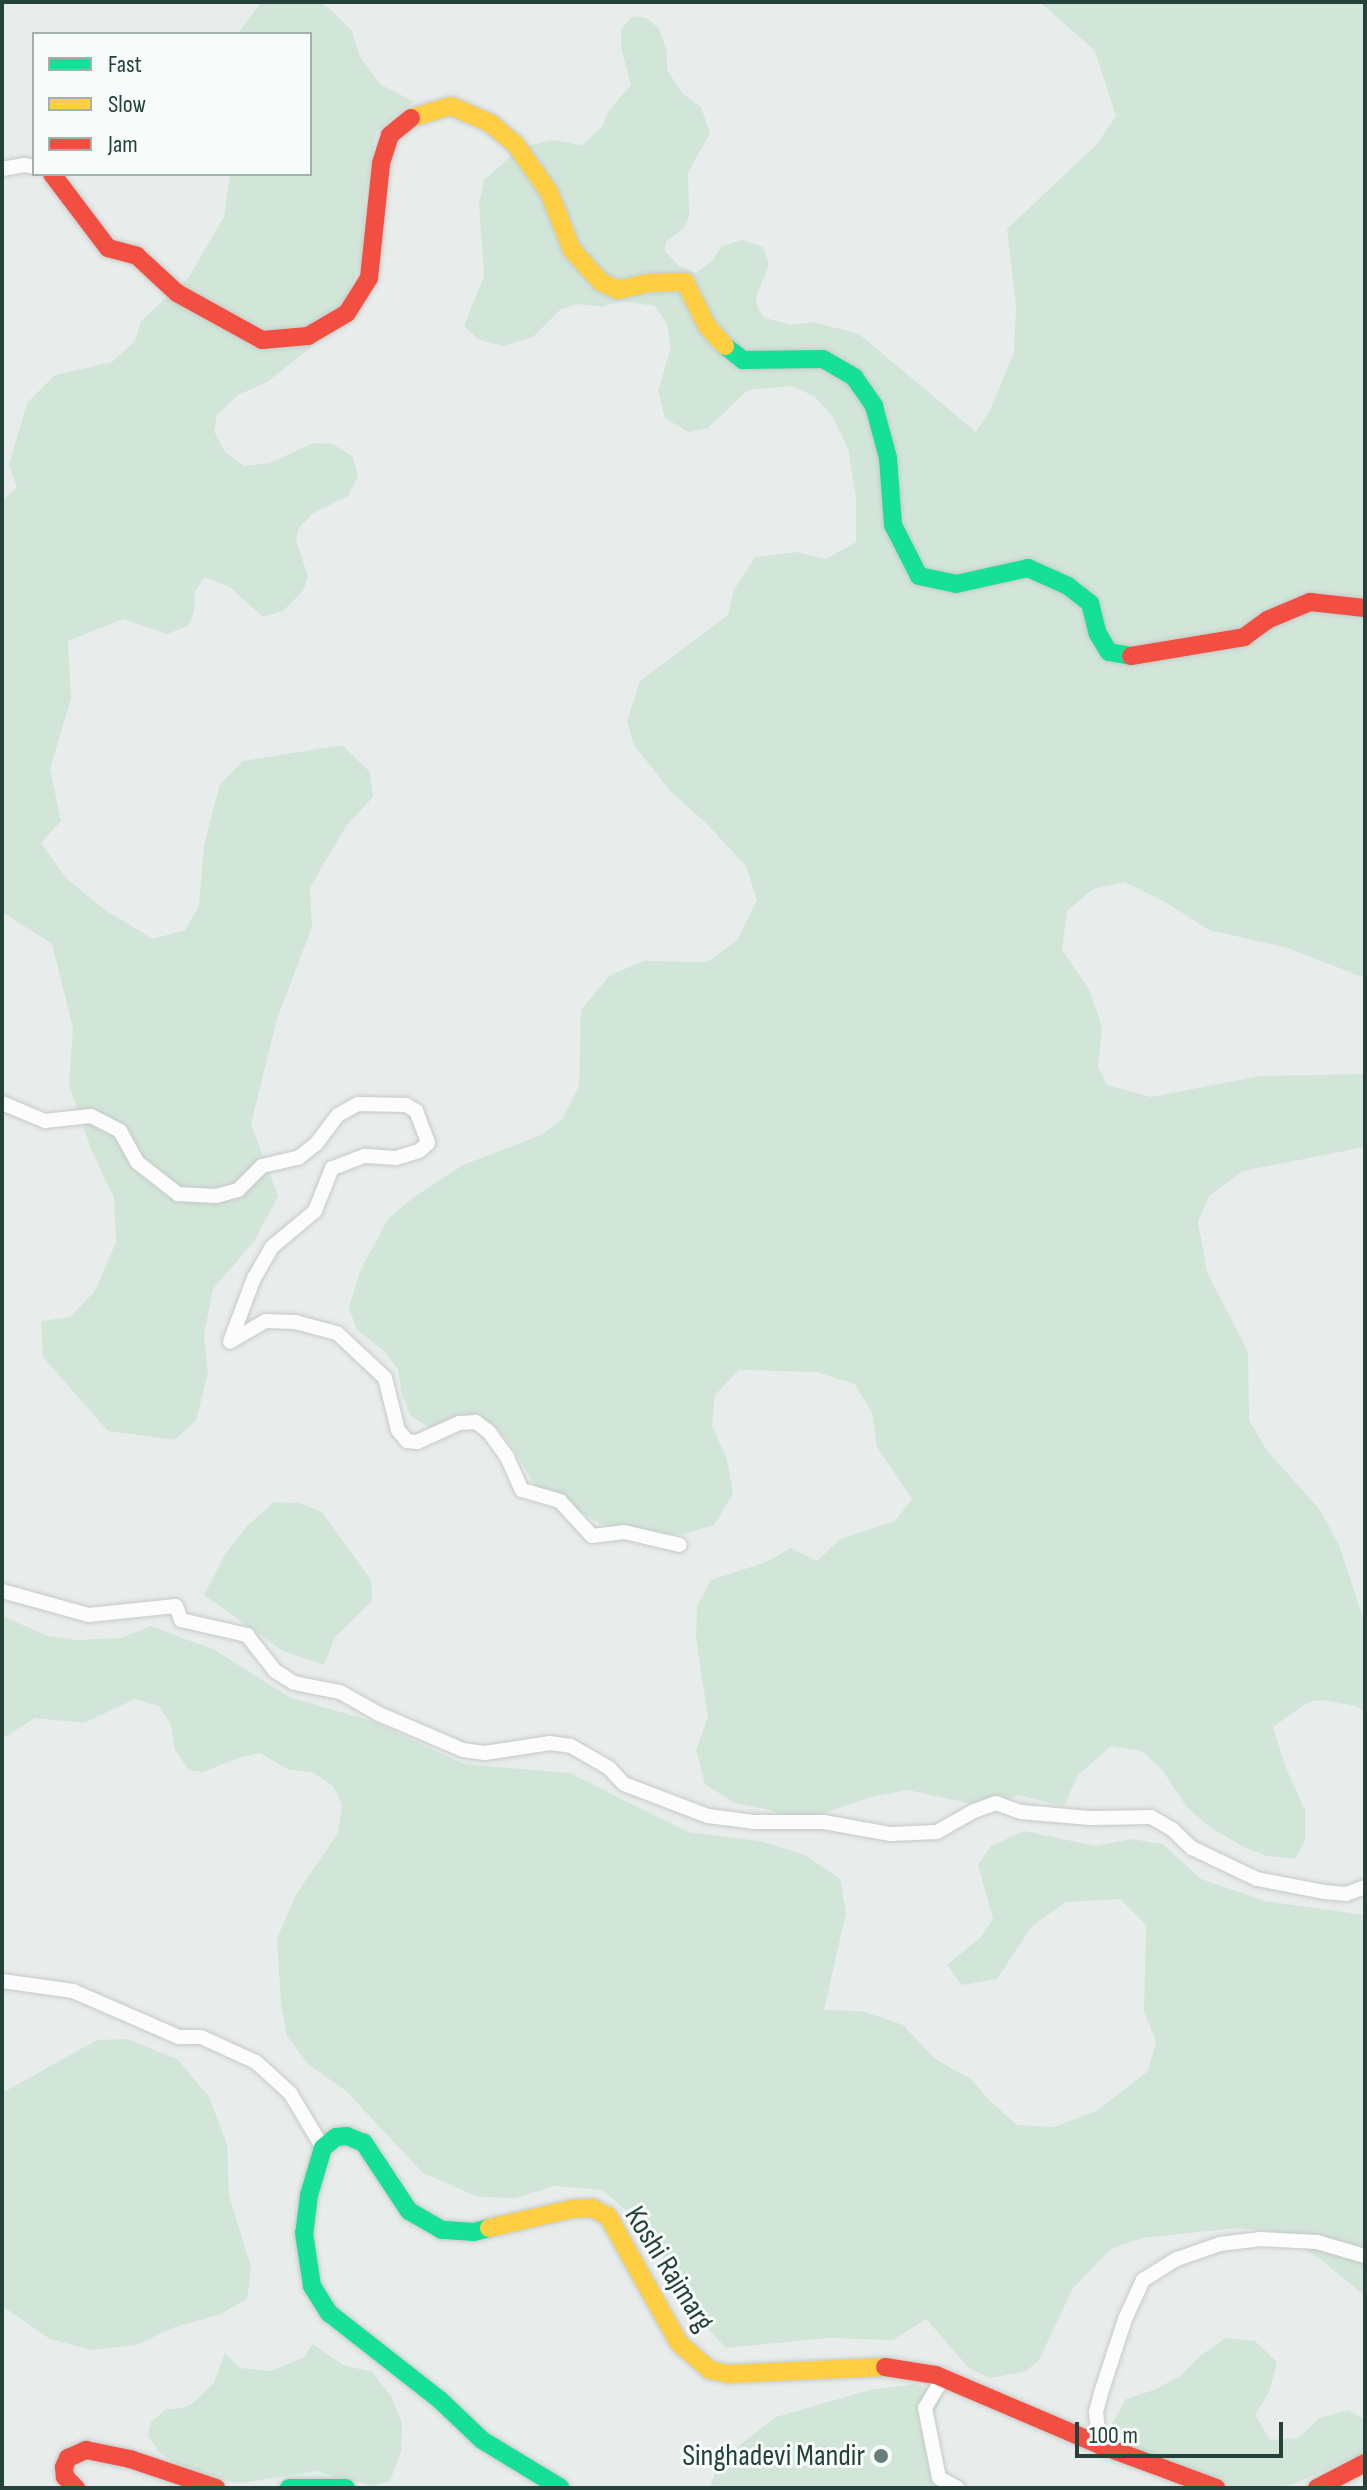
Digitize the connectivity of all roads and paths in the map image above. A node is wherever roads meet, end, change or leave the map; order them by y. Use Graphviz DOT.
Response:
graph roads {
  1 [pos="32,167"];
  2 [pos="2,169"];
  3 [pos="54,176"];
  4 [pos="1365,608"];
  5 [pos="2,1103"];
  6 [pos="680,1545"];
  7 [pos="2,1591"];
  8 [pos="1365,1887"];
  9 [pos="2,1981"];
  10 [pos="323,2148"];
  11 [pos="1365,2256"];
  12 [pos="943,2378"];
  13 [pos="1100,2445"];
  14 [pos="1365,2463"];
  15 [pos="76,2488"];
  16 [pos="216,2488"];
  17 [pos="289,2488"];
  18 [pos="346,2488"];
  19 [pos="561,2488"];
  20 [pos="958,2488"];
  21 [pos="1216,2488"];
  22 [pos="1317,2488"];
  1 -- 2 [label="street"];
  3 -- 4 [label="street"];
  5 -- 6 [label="street"];
  7 -- 8 [label="street"];
  9 -- 10 [label="street"];
  10 -- 12 [label="street, Koshi Rajmarg"];
  10 -- 19 [label="street"];
  11 -- 13 [label="street"];
  12 -- 13 [label="street, Koshi Rajmarg"];
  12 -- 20 [label="street"];
  13 -- 21 [label="street, Koshi Rajmarg"];
  14 -- 22 [label="street"];
  15 -- 16 [label="street"];
  17 -- 18 [label="street"];
}
